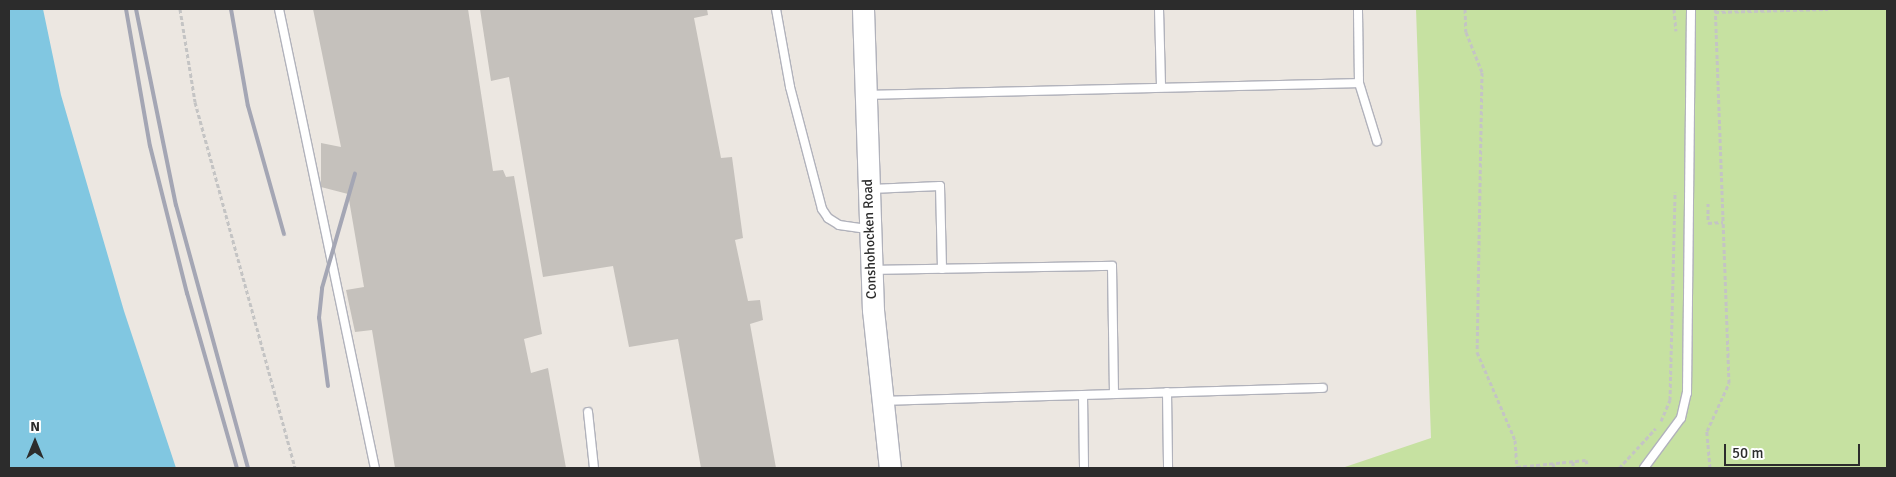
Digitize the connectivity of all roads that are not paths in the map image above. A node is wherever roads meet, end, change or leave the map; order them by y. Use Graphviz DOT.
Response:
graph roads {
  1 [pos="279,9"];
  2 [pos="776,9"];
  3 [pos="863,9"];
  4 [pos="1159,9"];
  5 [pos="1358,9"];
  6 [pos="1691,9"];
  7 [pos="1359,83"];
  8 [pos="1161,88"];
  9 [pos="866,95"];
  10 [pos="1378,141"];
  11 [pos="869,189"];
  12 [pos="870,229"];
  13 [pos="942,269"];
  14 [pos="871,270"];
  15 [pos="1323,388"];
  16 [pos="1167,392"];
  17 [pos="1114,394"];
  18 [pos="1083,395"];
  19 [pos="882,401"];
  20 [pos="588,412"];
  21 [pos="375,468"];
  22 [pos="594,468"];
  23 [pos="890,468"];
  24 [pos="1084,468"];
  25 [pos="1168,468"];
  26 [pos="1644,468"];
  1 -- 21 [label="lane"];
  2 -- 12 [label="lane"];
  3 -- 9 [label="main road, Conshohocken Road"];
  4 -- 8 [label="lane"];
  5 -- 7 [label="lane"];
  6 -- 26 [label="lane"];
  7 -- 8 [label="lane"];
  7 -- 10 [label="lane"];
  8 -- 9 [label="lane"];
  9 -- 11 [label="main road, Conshohocken Road"];
  11 -- 12 [label="main road, Conshohocken Road"];
  11 -- 13 [label="lane"];
  12 -- 14 [label="main road, Conshohocken Road"];
  13 -- 14 [label="lane"];
  13 -- 17 [label="lane"];
  14 -- 19 [label="main road, Conshohocken Road"];
  15 -- 16 [label="lane"];
  16 -- 17 [label="lane"];
  16 -- 25 [label="lane"];
  17 -- 18 [label="lane"];
  18 -- 19 [label="lane"];
  18 -- 24 [label="lane"];
  19 -- 23 [label="main road, Conshohocken Road"];
  20 -- 22 [label="lane"];
}
